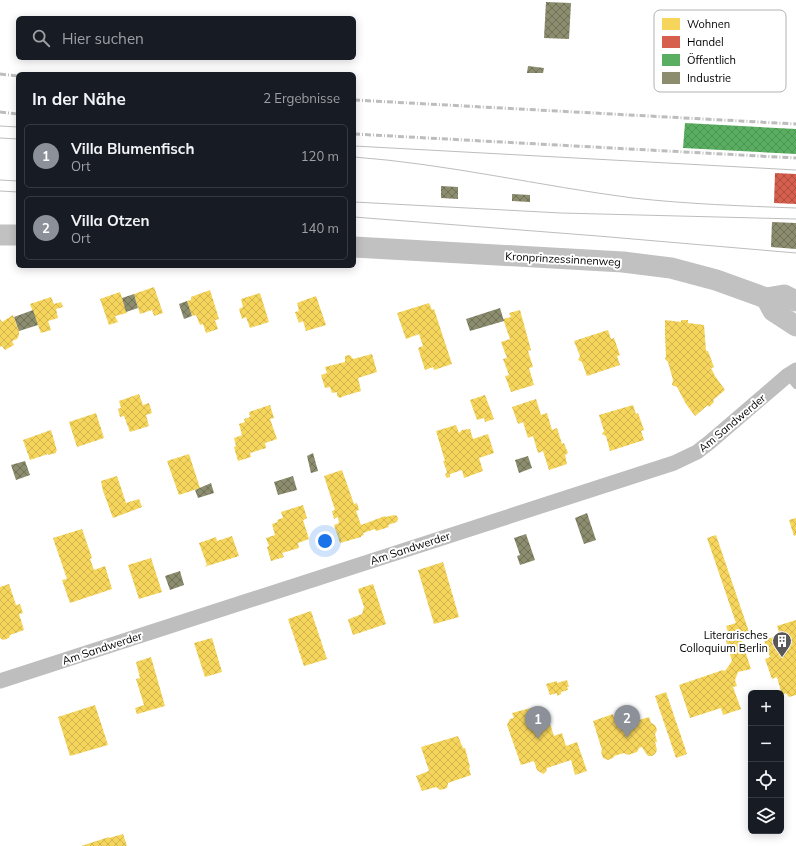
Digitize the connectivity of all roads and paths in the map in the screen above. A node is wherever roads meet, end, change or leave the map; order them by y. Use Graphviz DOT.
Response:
graph roads {
  1 [pos="0,235"];
  2 [pos="16,235"];
  3 [pos="356,247"];
  4 [pos="766,298"];
  5 [pos="796,301"];
  6 [pos="796,326"];
  7 [pos="793,377"];
  8 [pos="0,682"];
  1 -- 2 [label="main road"];
  3 -- 4 [label="main road, Kronprinzessinnenweg"];
  4 -- 5 [label="main road, Kronprinzessinnenweg"];
  4 -- 6 [label="main road"];
  7 -- 8 [label="street, Am Sandwerder"];
}
